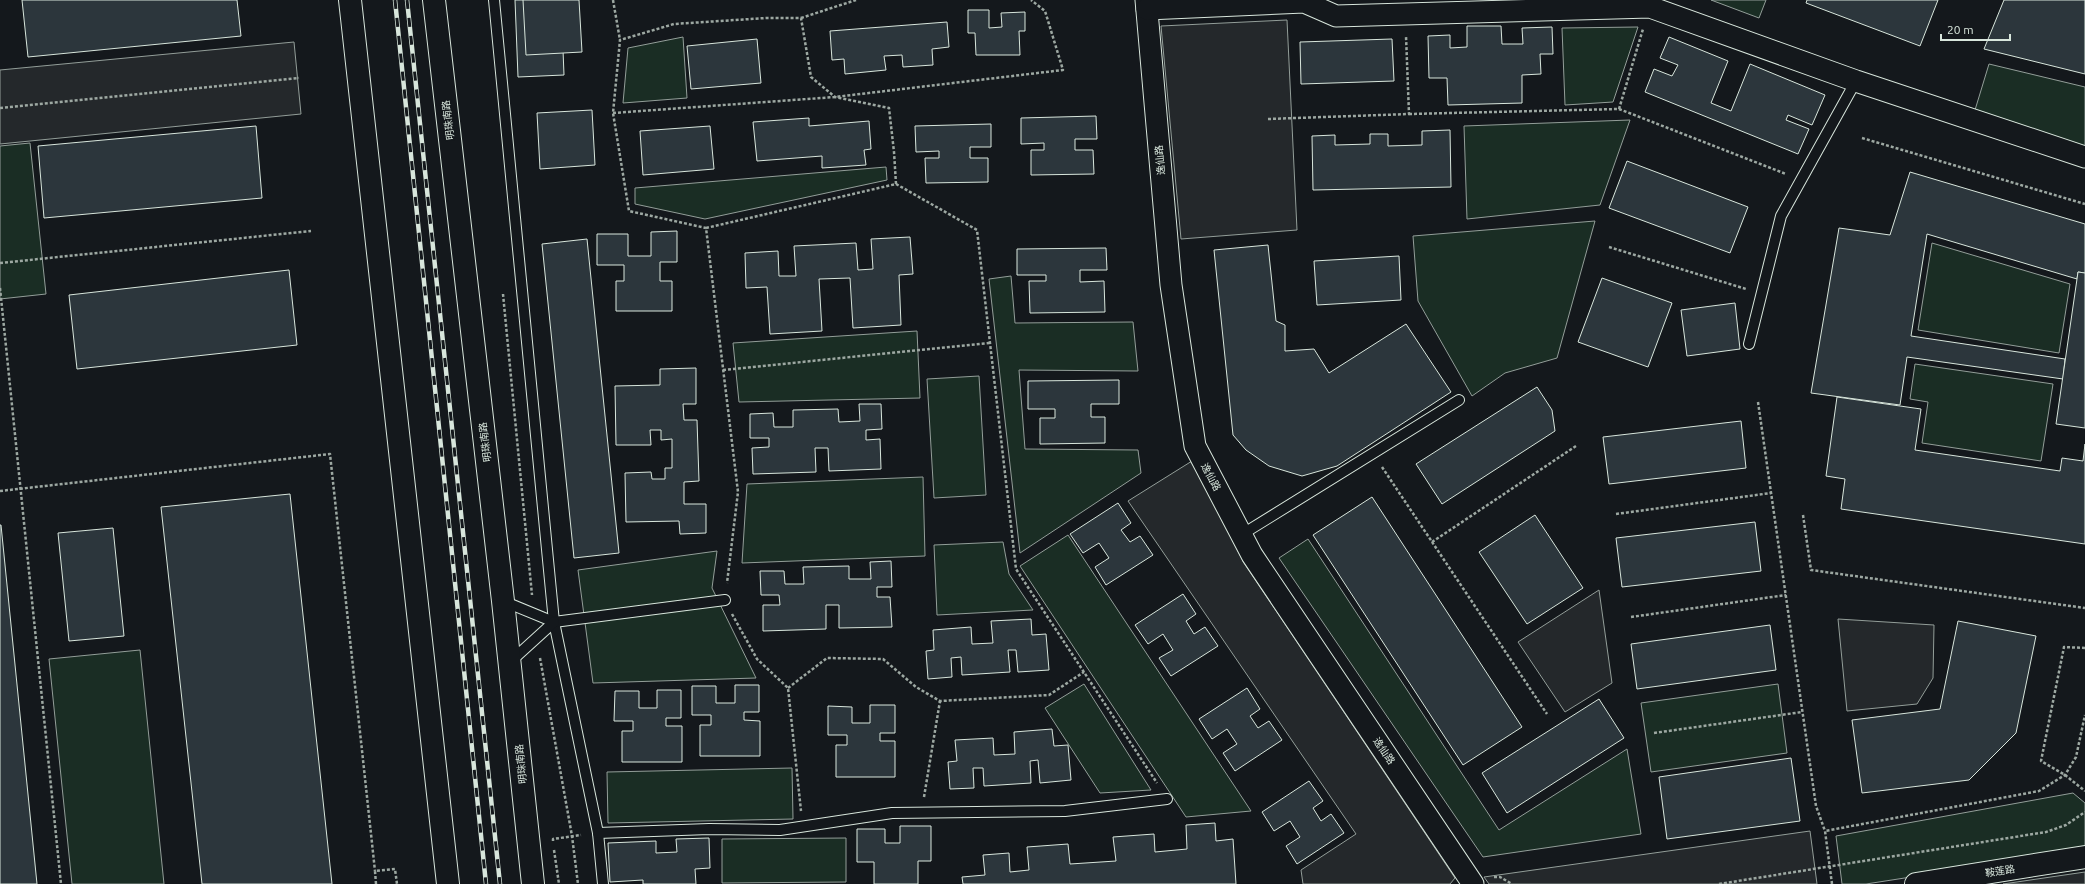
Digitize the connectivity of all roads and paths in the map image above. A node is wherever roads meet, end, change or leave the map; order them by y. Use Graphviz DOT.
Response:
graph roads {
  1 [pos="350,0"];
  2 [pos="434,0"];
  3 [pos="494,0"];
  4 [pos="613,0"];
  5 [pos="856,0"];
  6 [pos="1031,0"];
  7 [pos="1147,5"];
  8 [pos="1650,7"];
  9 [pos="1406,14"];
  10 [pos="801,18"];
  11 [pos="620,40"];
  12 [pos="298,78"];
  13 [pos="1856,81"];
  14 [pos="835,97"];
  15 [pos="0,108"];
  16 [pos="1619,109"];
  17 [pos="613,113"];
  18 [pos="1409,114"];
  19 [pos="1268,119"];
  20 [pos="1862,138"];
  21 [pos="2085,157"];
  22 [pos="1802,180"];
  23 [pos="896,184"];
  24 [pos="2085,204"];
  25 [pos="706,228"];
  26 [pos="311,231"];
  27 [pos="1609,247"];
  28 [pos="0,263"];
  29 [pos="0,288"];
  30 [pos="1762,294"];
  31 [pos="989,343"];
  32 [pos="1749,344"];
  33 [pos="723,370"];
  34 [pos="1459,400"];
  35 [pos="1758,402"];
  36 [pos="1576,446"];
  37 [pos="1372,454"];
  38 [pos="21,489"];
  39 [pos="0,491"];
  40 [pos="1772,493"];
  41 [pos="1616,514"];
  42 [pos="1803,515"];
  43 [pos="1241,535"];
  44 [pos="1432,542"];
  45 [pos="1786,595"];
  46 [pos="725,600"];
  47 [pos="503,601"];
  48 [pos="2085,608"];
  49 [pos="1631,617"];
  50 [pos="554,622"];
  51 [pos="2085,648"];
  52 [pos="510,663"];
  53 [pos="1084,672"];
  54 [pos="788,688"];
  55 [pos="940,701"];
  56 [pos="1802,712"];
  57 [pos="1547,714"];
  58 [pos="2085,715"];
  59 [pos="1654,733"];
  60 [pos="2066,775"];
  61 [pos="2085,791"];
  62 [pos="1167,799"];
  63 [pos="922,812"];
  64 [pos="2085,812"];
  65 [pos="803,826"];
  66 [pos="1825,831"];
  67 [pos="598,833"];
  68 [pos="2085,857"];
  69 [pos="1830,868"];
  70 [pos="374,871"];
  71 [pos="61,884"];
  72 [pos="376,884"];
  73 [pos="397,884"];
  74 [pos="448,884"];
  75 [pos="533,884"];
  76 [pos="559,884"];
  77 [pos="603,884"];
  78 [pos="1473,884"];
  79 [pos="1719,884"];
  80 [pos="1832,884"];
  81 [pos="1916,884"];
  1 -- 74 [label="main road"];
  2 -- 47 [label="main road, 明珠南路"];
  3 -- 50 [label="lane"];
  4 -- 11 [label="path"];
  5 -- 10 [label="path"];
  6 -- 14 [label="path"];
  7 -- 9 [label="street"];
  7 -- 43 [label="street, 逸仙路"];
  8 -- 9 [label="street"];
  8 -- 13 [label="street"];
  8 -- 16 [label="path"];
  9 -- 18 [label="path"];
  10 -- 11 [label="path"];
  10 -- 14 [label="path"];
  11 -- 17 [label="path"];
  12 -- 15 [label="path"];
  13 -- 21 [label="street"];
  13 -- 22 [label="lane"];
  14 -- 17 [label="path"];
  14 -- 23 [label="path"];
  16 -- 18 [label="path"];
  16 -- 22 [label="path"];
  17 -- 25 [label="path"];
  18 -- 19 [label="path"];
  20 -- 24 [label="path"];
  22 -- 30 [label="lane"];
  23 -- 25 [label="path"];
  23 -- 31 [label="path"];
  25 -- 33 [label="path"];
  26 -- 28 [label="path"];
  27 -- 30 [label="path"];
  29 -- 38 [label="path"];
  30 -- 32 [label="lane"];
  31 -- 33 [label="path"];
  31 -- 53 [label="path"];
  33 -- 46 [label="path"];
  34 -- 37 [label="lane"];
  35 -- 40 [label="path"];
  36 -- 44 [label="path"];
  37 -- 43 [label="lane"];
  37 -- 44 [label="path"];
  38 -- 39 [label="path"];
  38 -- 70 [label="path"];
  38 -- 71 [label="path"];
  40 -- 41 [label="path"];
  40 -- 45 [label="path"];
  42 -- 48 [label="path"];
  43 -- 78 [label="street, 逸仙路"];
  44 -- 57 [label="path"];
  45 -- 49 [label="path"];
  45 -- 56 [label="path"];
  46 -- 50 [label="lane"];
  46 -- 54 [label="path"];
  47 -- 50 [label="lane"];
  47 -- 52 [label="main road, 明珠南路"];
  50 -- 52 [label="lane"];
  50 -- 67 [label="lane"];
  51 -- 60 [label="path"];
  52 -- 75 [label="main road, 明珠南路"];
  53 -- 55 [label="path"];
  53 -- 62 [label="path"];
  54 -- 55 [label="path"];
  54 -- 65 [label="path"];
  55 -- 63 [label="path"];
  56 -- 59 [label="path"];
  56 -- 66 [label="path"];
  58 -- 60 [label="path"];
  60 -- 61 [label="path"];
  60 -- 66 [label="path"];
  62 -- 63 [label="lane"];
  63 -- 65 [label="lane"];
  64 -- 69 [label="path"];
  65 -- 67 [label="lane"];
  66 -- 69 [label="path"];
  67 -- 76 [label="path"];
  67 -- 77 [label="lane"];
  68 -- 81 [label="main road, 鞍莲路"];
  69 -- 79 [label="path"];
  69 -- 80 [label="path"];
  70 -- 72 [label="path"];
  70 -- 73 [label="path"];
}
